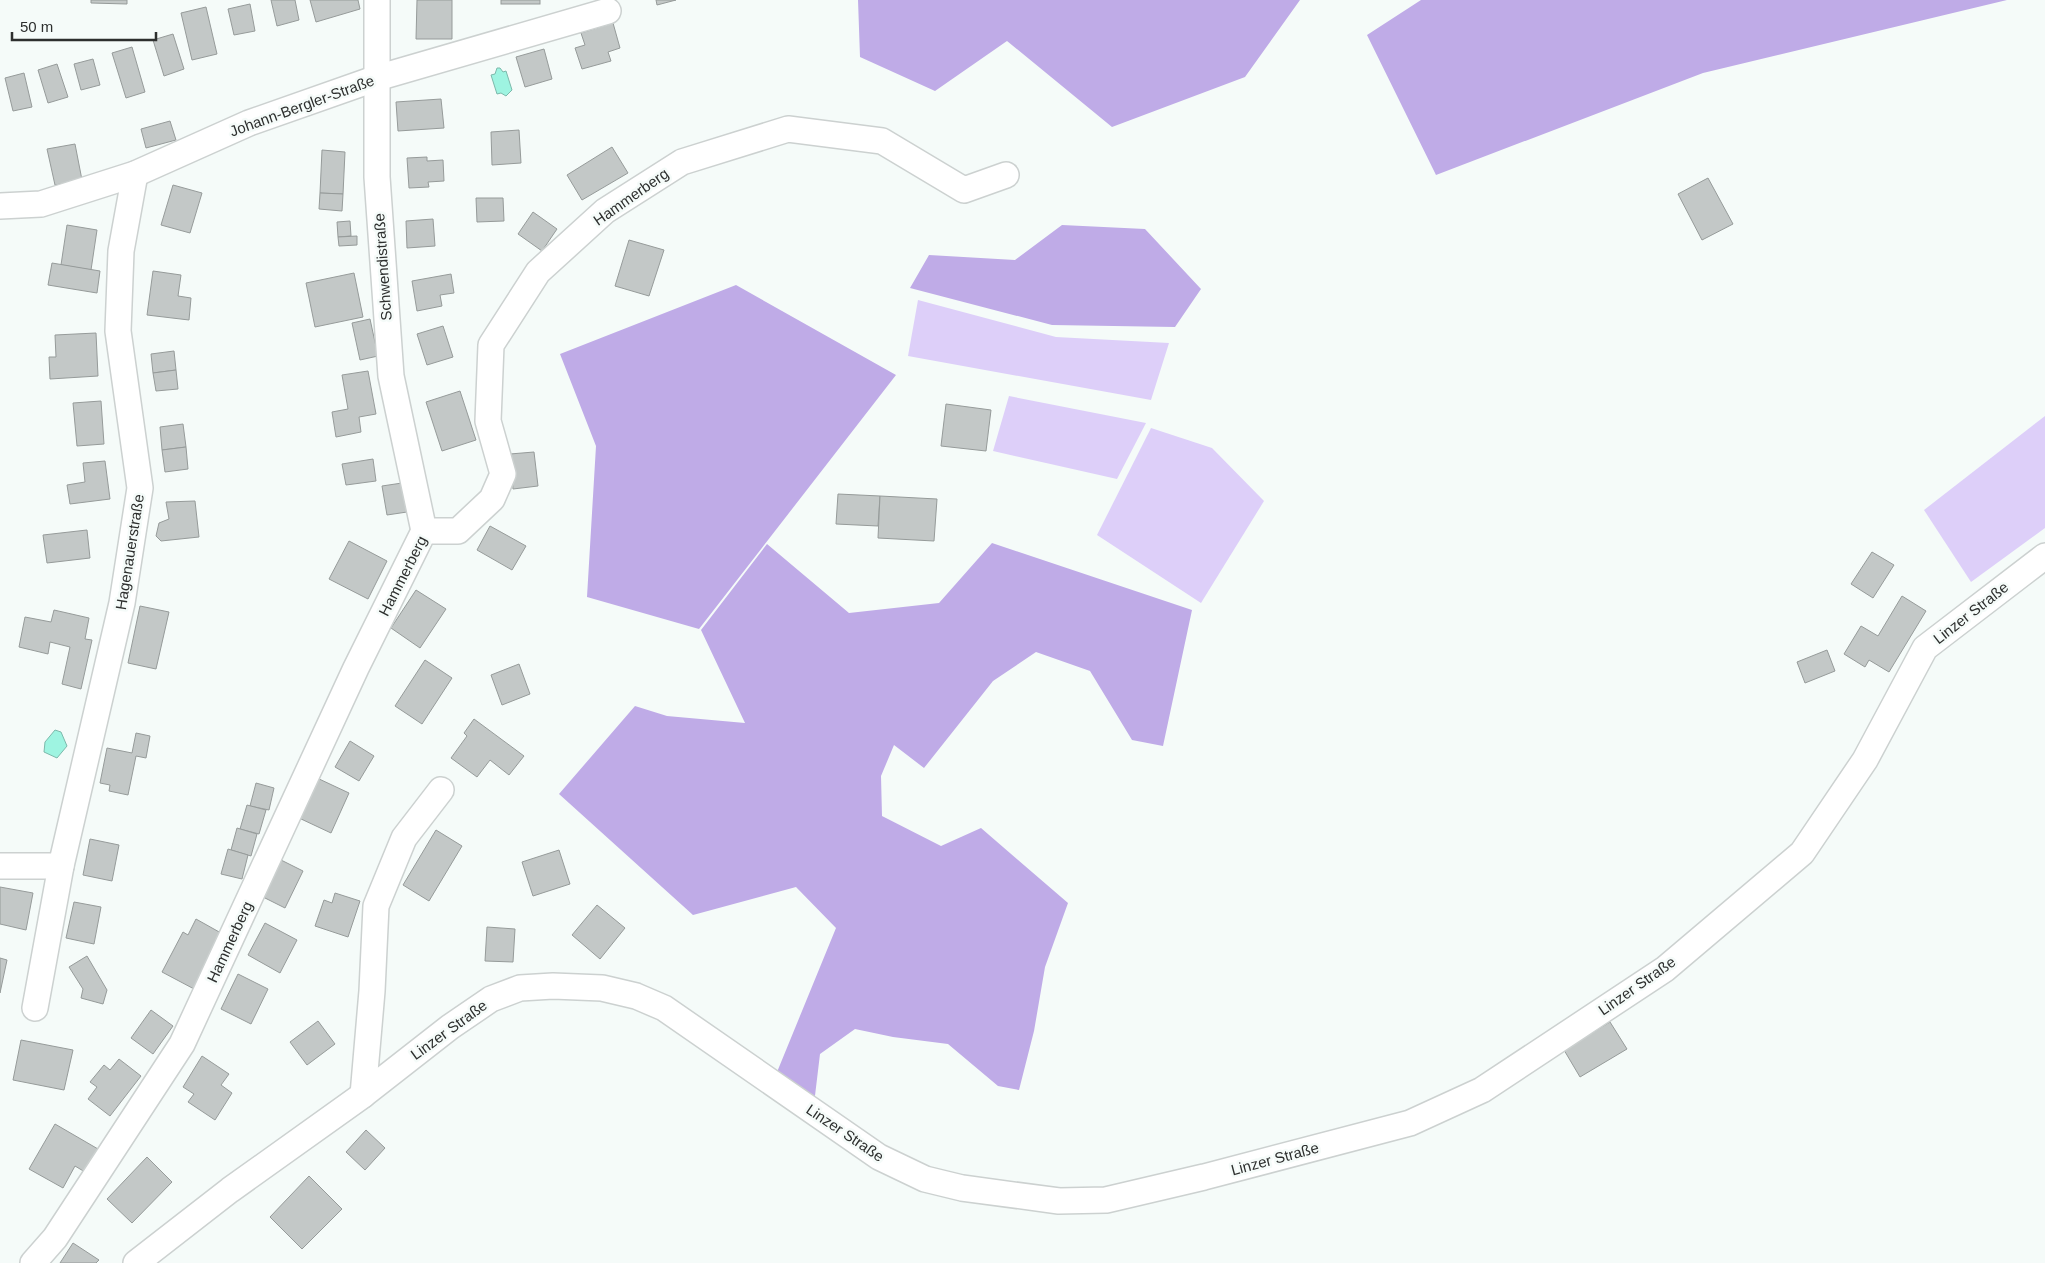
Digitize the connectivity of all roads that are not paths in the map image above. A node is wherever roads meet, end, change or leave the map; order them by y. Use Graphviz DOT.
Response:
graph roads {
  1 [pos="377,0"];
  2 [pos="608,11"];
  3 [pos="377,78"];
  4 [pos="135,174"];
  5 [pos="1006,175"];
  6 [pos="0,206"];
  7 [pos="424,531"];
  8 [pos="2045,556"];
  9 [pos="441,790"];
  10 [pos="0,866"];
  11 [pos="61,866"];
  12 [pos="35,1008"];
  13 [pos="363,1095"];
  14 [pos="33,1263"];
  15 [pos="136,1263"];
  1 -- 3 [label="street, Schwendistraße"];
  2 -- 3 [label="street, Johann-Bergler-Straße"];
  3 -- 4 [label="street, Johann-Bergler-Straße"];
  3 -- 7 [label="street, Schwendistraße"];
  4 -- 6 [label="street, Johann-Bergler-Straße"];
  4 -- 11 [label="street, Hagenauerstraße"];
  5 -- 7 [label="street, Hammerberg"];
  7 -- 14 [label="street, Hammerberg"];
  8 -- 13 [label="street, Linzer Straße"];
  9 -- 13 [label="street"];
  10 -- 11 [label="street"];
  11 -- 12 [label="street, Hagenauerstraße"];
  13 -- 15 [label="street, Linzer Straße"];
}
